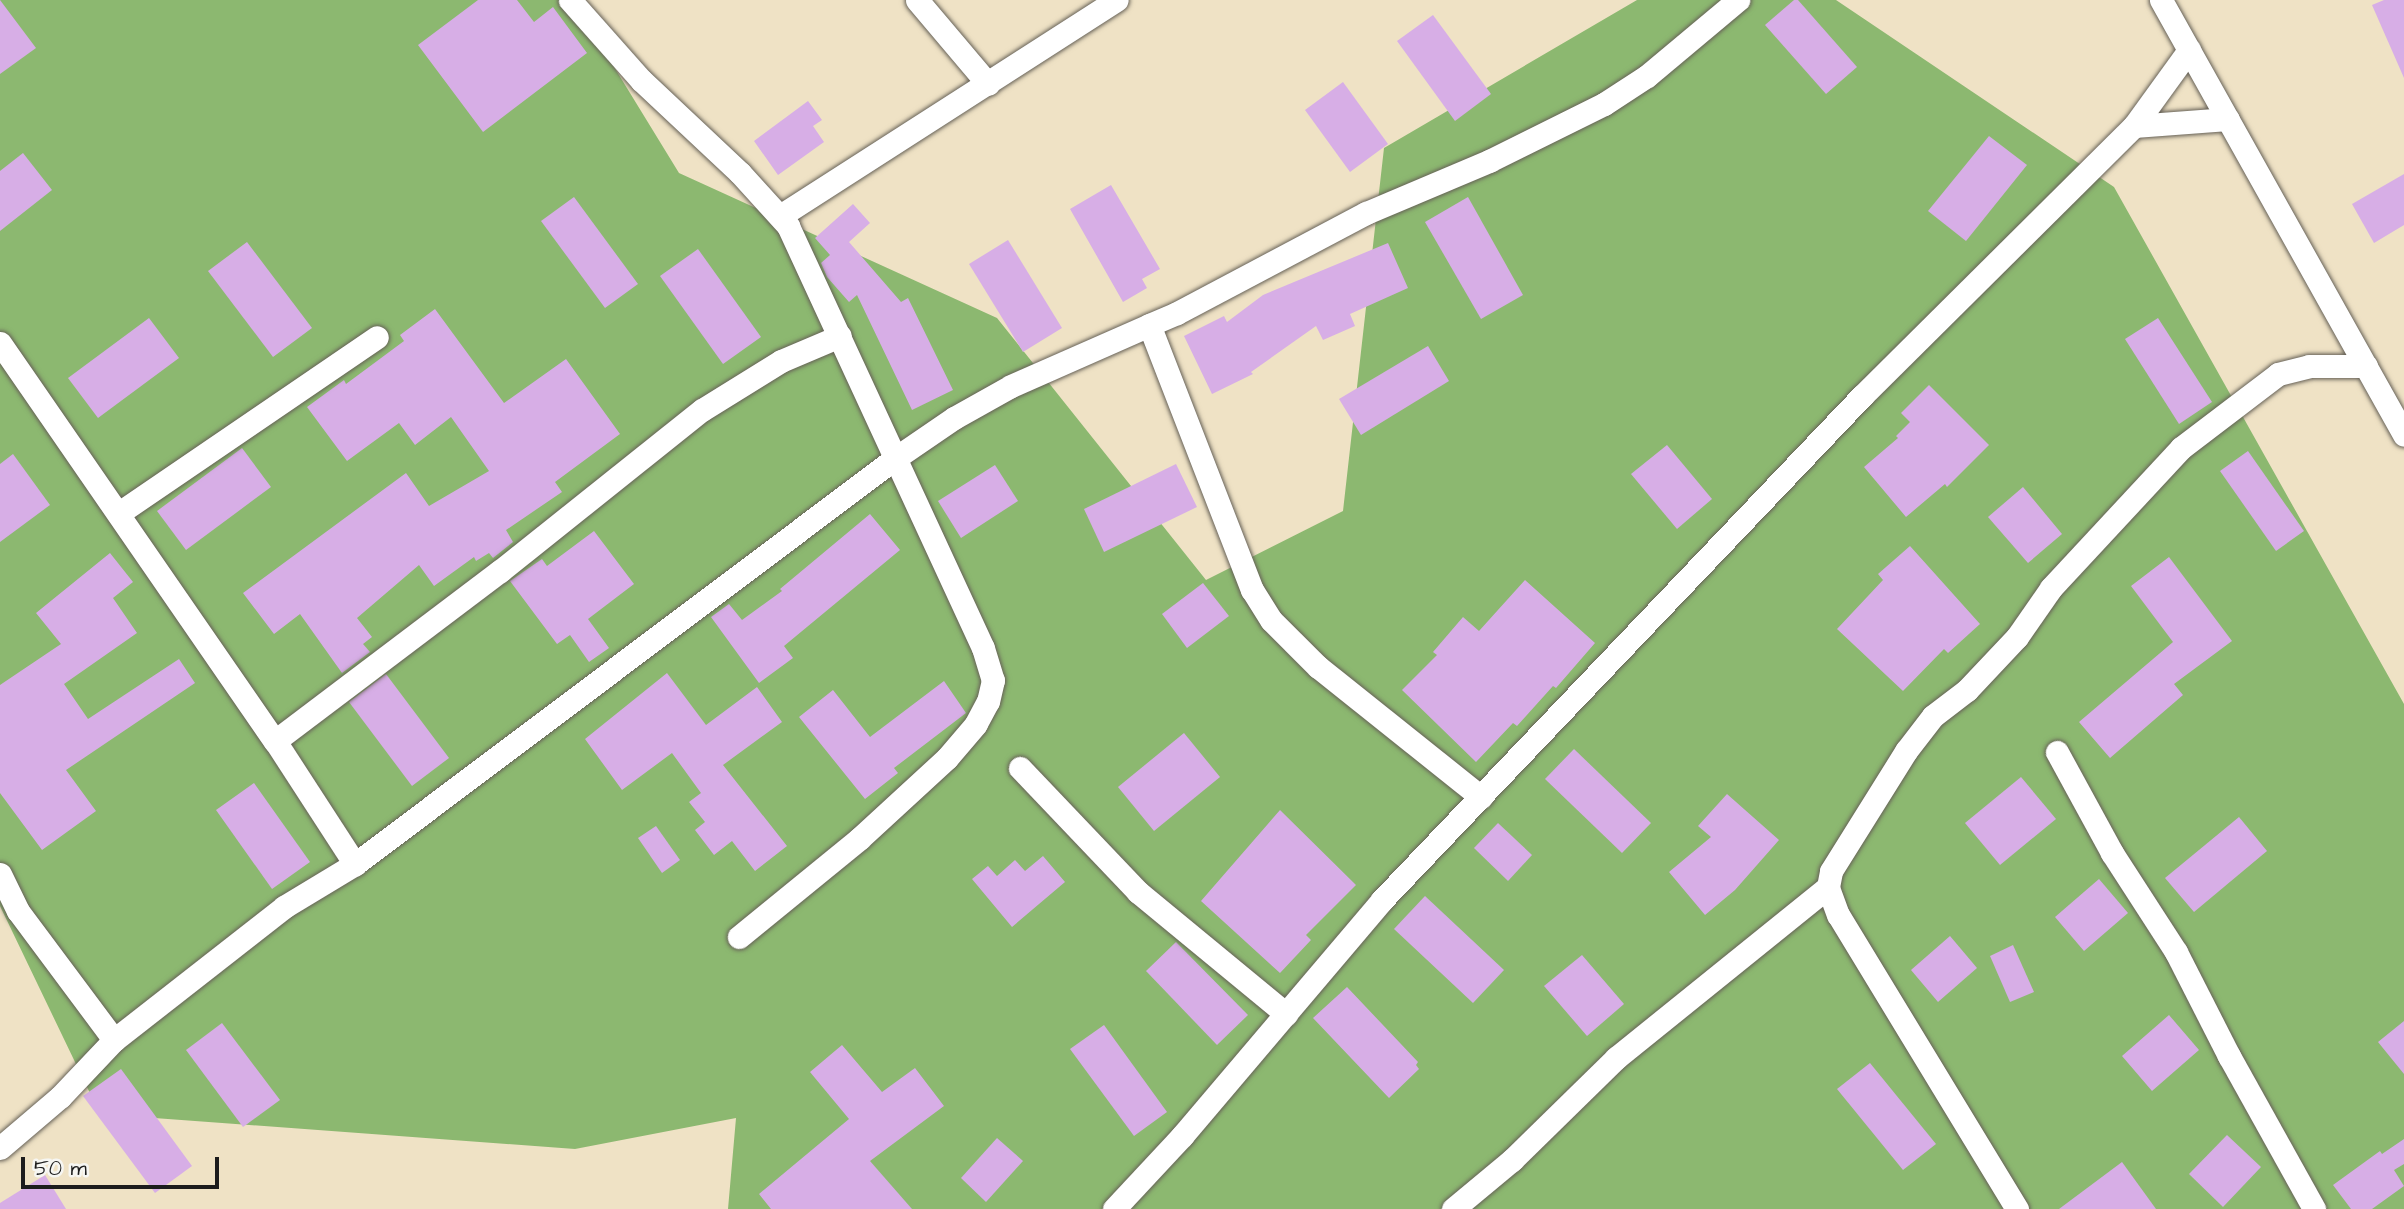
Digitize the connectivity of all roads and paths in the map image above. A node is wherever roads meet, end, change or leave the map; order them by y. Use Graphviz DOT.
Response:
graph roads {
  1 [pos="570,0"];
  2 [pos="918,0"];
  3 [pos="1117,0"];
  4 [pos="1738,0"];
  5 [pos="2161,0"];
  6 [pos="2189,50"];
  7 [pos="988,83"];
  8 [pos="2228,119"];
  9 [pos="2134,126"];
  10 [pos="780,216"];
  11 [pos="1149,325"];
  12 [pos="840,336"];
  13 [pos="377,337"];
  14 [pos="0,343"];
  15 [pos="2366,366"];
  16 [pos="2404,436"];
  17 [pos="894,459"];
  18 [pos="120,513"];
  19 [pos="275,741"];
  20 [pos="2057,752"];
  21 [pos="1020,768"];
  22 [pos="1481,797"];
  23 [pos="355,864"];
  24 [pos="0,874"];
  25 [pos="1828,887"];
  26 [pos="739,937"];
  27 [pos="1286,1014"];
  28 [pos="114,1040"];
  29 [pos="0,1148"];
  30 [pos="1114,1209"];
  31 [pos="1453,1209"];
  32 [pos="2017,1209"];
  33 [pos="2314,1209"];
  1 -- 10 [label="street"];
  2 -- 7 [label="street"];
  3 -- 7 [label="street"];
  4 -- 11 [label="street"];
  5 -- 6 [label="street"];
  6 -- 8 [label="street"];
  6 -- 9 [label="street"];
  7 -- 10 [label="street"];
  8 -- 9 [label="street"];
  8 -- 15 [label="street"];
  9 -- 22 [label="street"];
  10 -- 12 [label="street"];
  11 -- 17 [label="street"];
  11 -- 22 [label="street"];
  12 -- 17 [label="street"];
  12 -- 19 [label="street"];
  13 -- 18 [label="street"];
  14 -- 18 [label="street"];
  15 -- 16 [label="street"];
  15 -- 25 [label="street"];
  17 -- 23 [label="street"];
  17 -- 26 [label="street"];
  18 -- 19 [label="street"];
  19 -- 23 [label="street"];
  20 -- 33 [label="street"];
  21 -- 27 [label="street"];
  22 -- 27 [label="street"];
  23 -- 28 [label="street"];
  24 -- 28 [label="street"];
  25 -- 31 [label="street"];
  25 -- 32 [label="street"];
  27 -- 30 [label="street"];
  28 -- 29 [label="street"];
}
